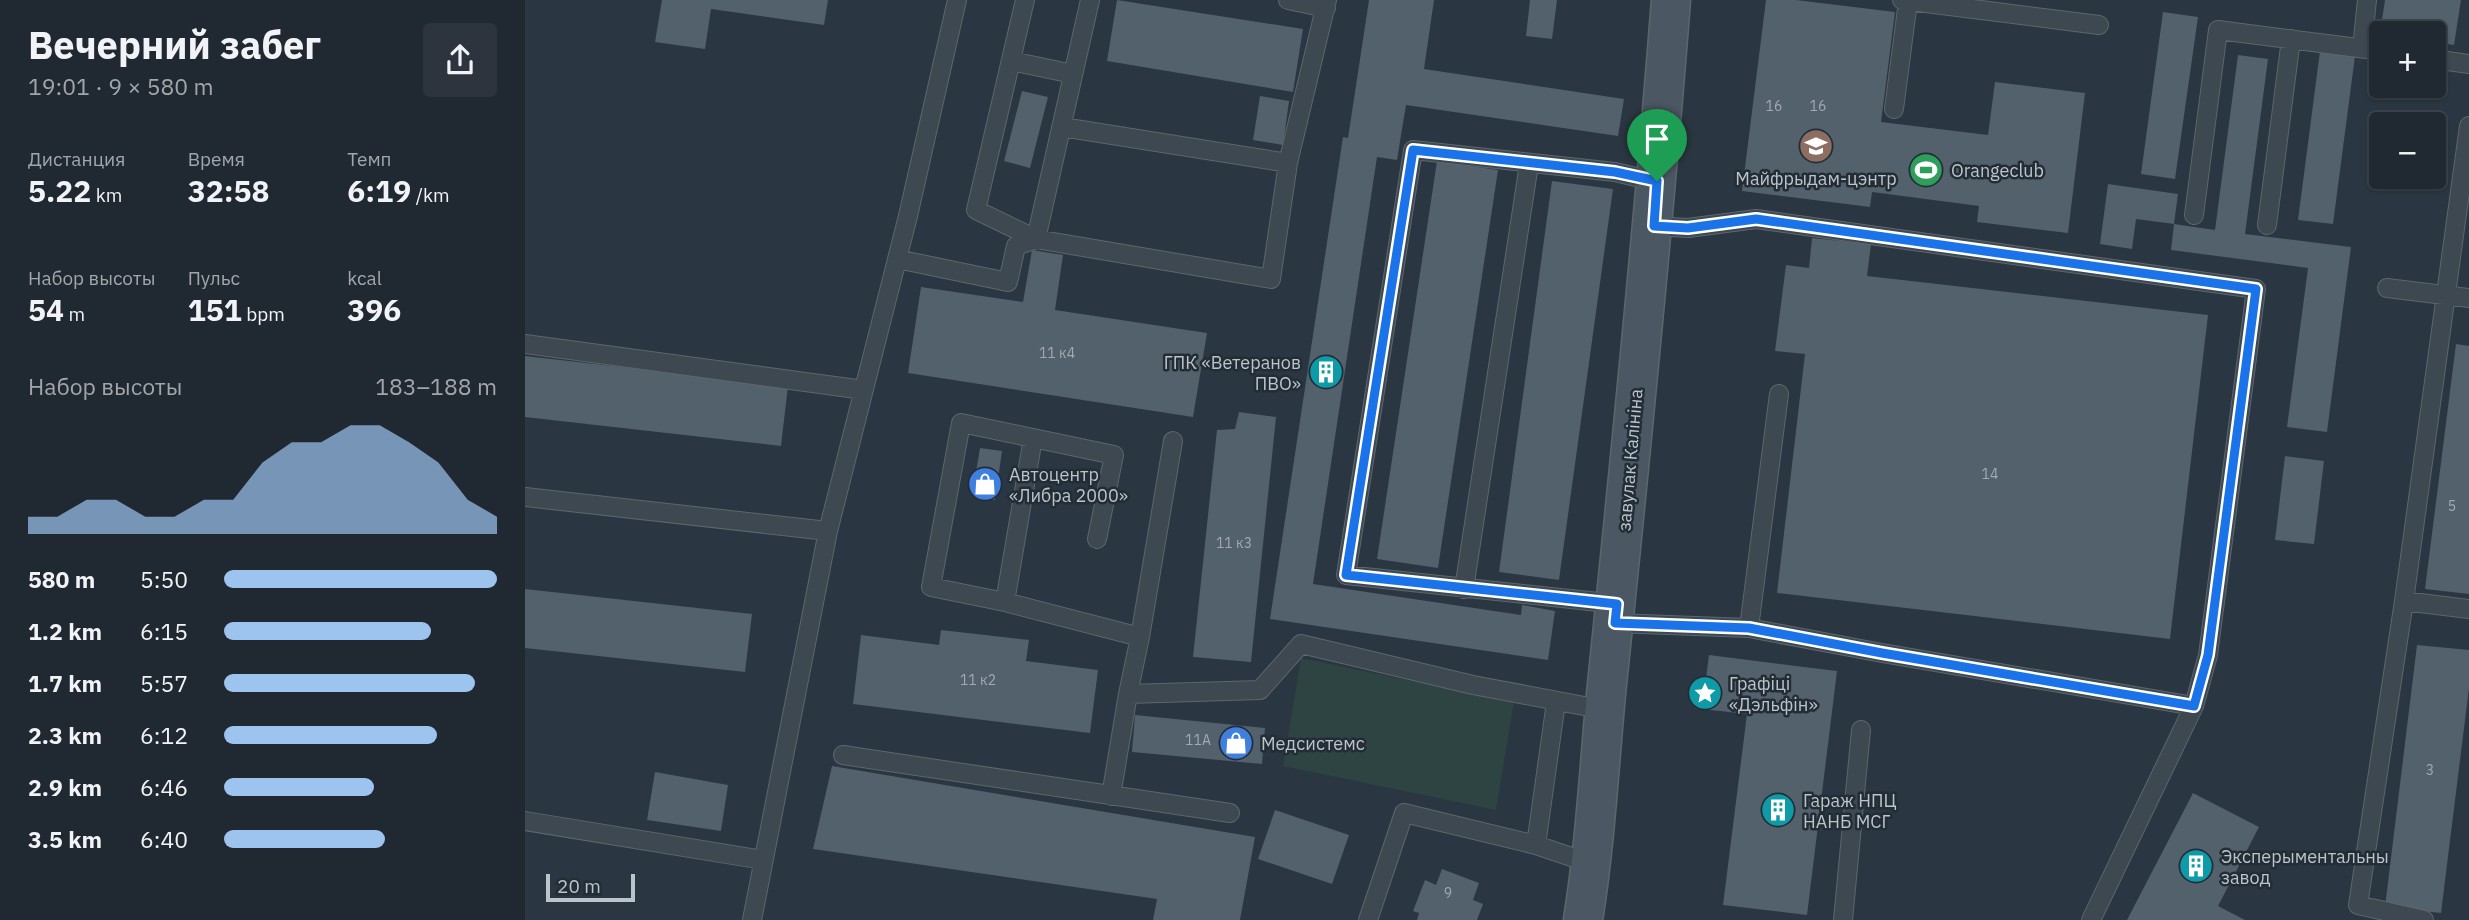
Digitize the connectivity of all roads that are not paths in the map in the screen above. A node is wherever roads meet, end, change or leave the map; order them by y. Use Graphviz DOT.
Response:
graph roads {
  1 [pos="957,0"];
  2 [pos="1025,0"];
  3 [pos="1090,0"];
  4 [pos="1288,0"];
  5 [pos="1671,0"];
  6 [pos="1902,0"];
  7 [pos="2367,0"];
  8 [pos="1908,1"];
  9 [pos="1326,4"];
  10 [pos="2099,24"];
  11 [pos="2291,39"];
  12 [pos="2362,48"];
  13 [pos="2369,49"];
  14 [pos="2446,60"];
  15 [pos="1011,61"];
  16 [pos="2469,64"];
  17 [pos="1073,74"];
  18 [pos="1894,108"];
  19 [pos="1062,127"];
  20 [pos="2469,127"];
  21 [pos="1288,163"];
  22 [pos="1529,164"];
  23 [pos="1657,181"];
  24 [pos="2193,215"];
  25 [pos="2267,225"];
  26 [pos="1654,226"];
  27 [pos="1036,239"];
  28 [pos="897,259"];
  29 [pos="2387,288"];
  30 [pos="2445,295"];
  31 [pos="2469,298"];
  32 [pos="525,344"];
  33 [pos="864,390"];
  34 [pos="1779,394"];
  35 [pos="1033,438"];
  36 [pos="1173,441"];
  37 [pos="525,497"];
  38 [pos="828,531"];
  39 [pos="1097,539"];
  40 [pos="1464,589"];
  41 [pos="2404,601"];
  42 [pos="1005,602"];
  43 [pos="2469,609"];
  44 [pos="1616,613"];
  45 [pos="1749,628"];
  46 [pos="1140,637"];
  47 [pos="1128,694"];
  48 [pos="1556,702"];
  49 [pos="2194,706"];
  50 [pos="1605,710"];
  51 [pos="1861,730"];
  52 [pos="843,755"];
  53 [pos="1111,796"];
  54 [pos="1230,813"];
  55 [pos="525,821"];
  56 [pos="1536,845"];
  57 [pos="763,860"];
  58 [pos="1592,864"];
  59 [pos="752,920"];
  60 [pos="1368,920"];
  61 [pos="1587,920"];
  62 [pos="1843,920"];
  63 [pos="2091,920"];
  64 [pos="2424,920"];
  1 -- 28 [label="lane"];
  2 -- 15 [label="lane"];
  3 -- 17 [label="lane"];
  4 -- 9 [label="lane"];
  5 -- 23 [label="street, завулак Калініна"];
  6 -- 8 [label="lane"];
  7 -- 12 [label="lane"];
  8 -- 10 [label="lane"];
  8 -- 18 [label="lane"];
  9 -- 21 [label="lane"];
  11 -- 12 [label="lane"];
  11 -- 24 [label="lane"];
  11 -- 25 [label="lane"];
  12 -- 13 [label="lane"];
  14 -- 16 [label="lane"];
  15 -- 17 [label="lane"];
  15 -- 27 [label="lane"];
  17 -- 19 [label="lane"];
  19 -- 21 [label="lane"];
  19 -- 27 [label="lane"];
  20 -- 30 [label="lane"];
  21 -- 27 [label="lane"];
  22 -- 23 [label="lane"];
  22 -- 40 [label="lane"];
  22 -- 40 [label="lane"];
  23 -- 26 [label="street, завулак Калініна"];
  26 -- 44 [label="street, завулак Калініна"];
  26 -- 49 [label="lane"];
  27 -- 28 [label="lane"];
  28 -- 33 [label="lane"];
  29 -- 30 [label="lane"];
  30 -- 31 [label="lane"];
  30 -- 41 [label="lane"];
  32 -- 33 [label="lane"];
  33 -- 38 [label="lane"];
  34 -- 45 [label="lane"];
  35 -- 39 [label="lane"];
  35 -- 42 [label="lane"];
  35 -- 42 [label="lane"];
  36 -- 46 [label="lane"];
  37 -- 38 [label="lane"];
  38 -- 57 [label="lane"];
  40 -- 44 [label="lane"];
  41 -- 43 [label="lane"];
  41 -- 64 [label="lane"];
  42 -- 46 [label="lane"];
  44 -- 45 [label="lane"];
  44 -- 50 [label="street, завулак Калініна"];
  45 -- 49 [label="lane"];
  46 -- 47 [label="lane"];
  47 -- 48 [label="lane"];
  47 -- 53 [label="lane"];
  48 -- 50 [label="lane"];
  48 -- 56 [label="lane"];
  49 -- 63 [label="lane"];
  50 -- 58 [label="street, завулак Калініна"];
  51 -- 62 [label="lane"];
  52 -- 53 [label="lane"];
  53 -- 54 [label="lane"];
  55 -- 57 [label="lane"];
  56 -- 58 [label="lane"];
  56 -- 60 [label="lane"];
  57 -- 59 [label="lane"];
  58 -- 61 [label="street, завулак Калініна"];
}
